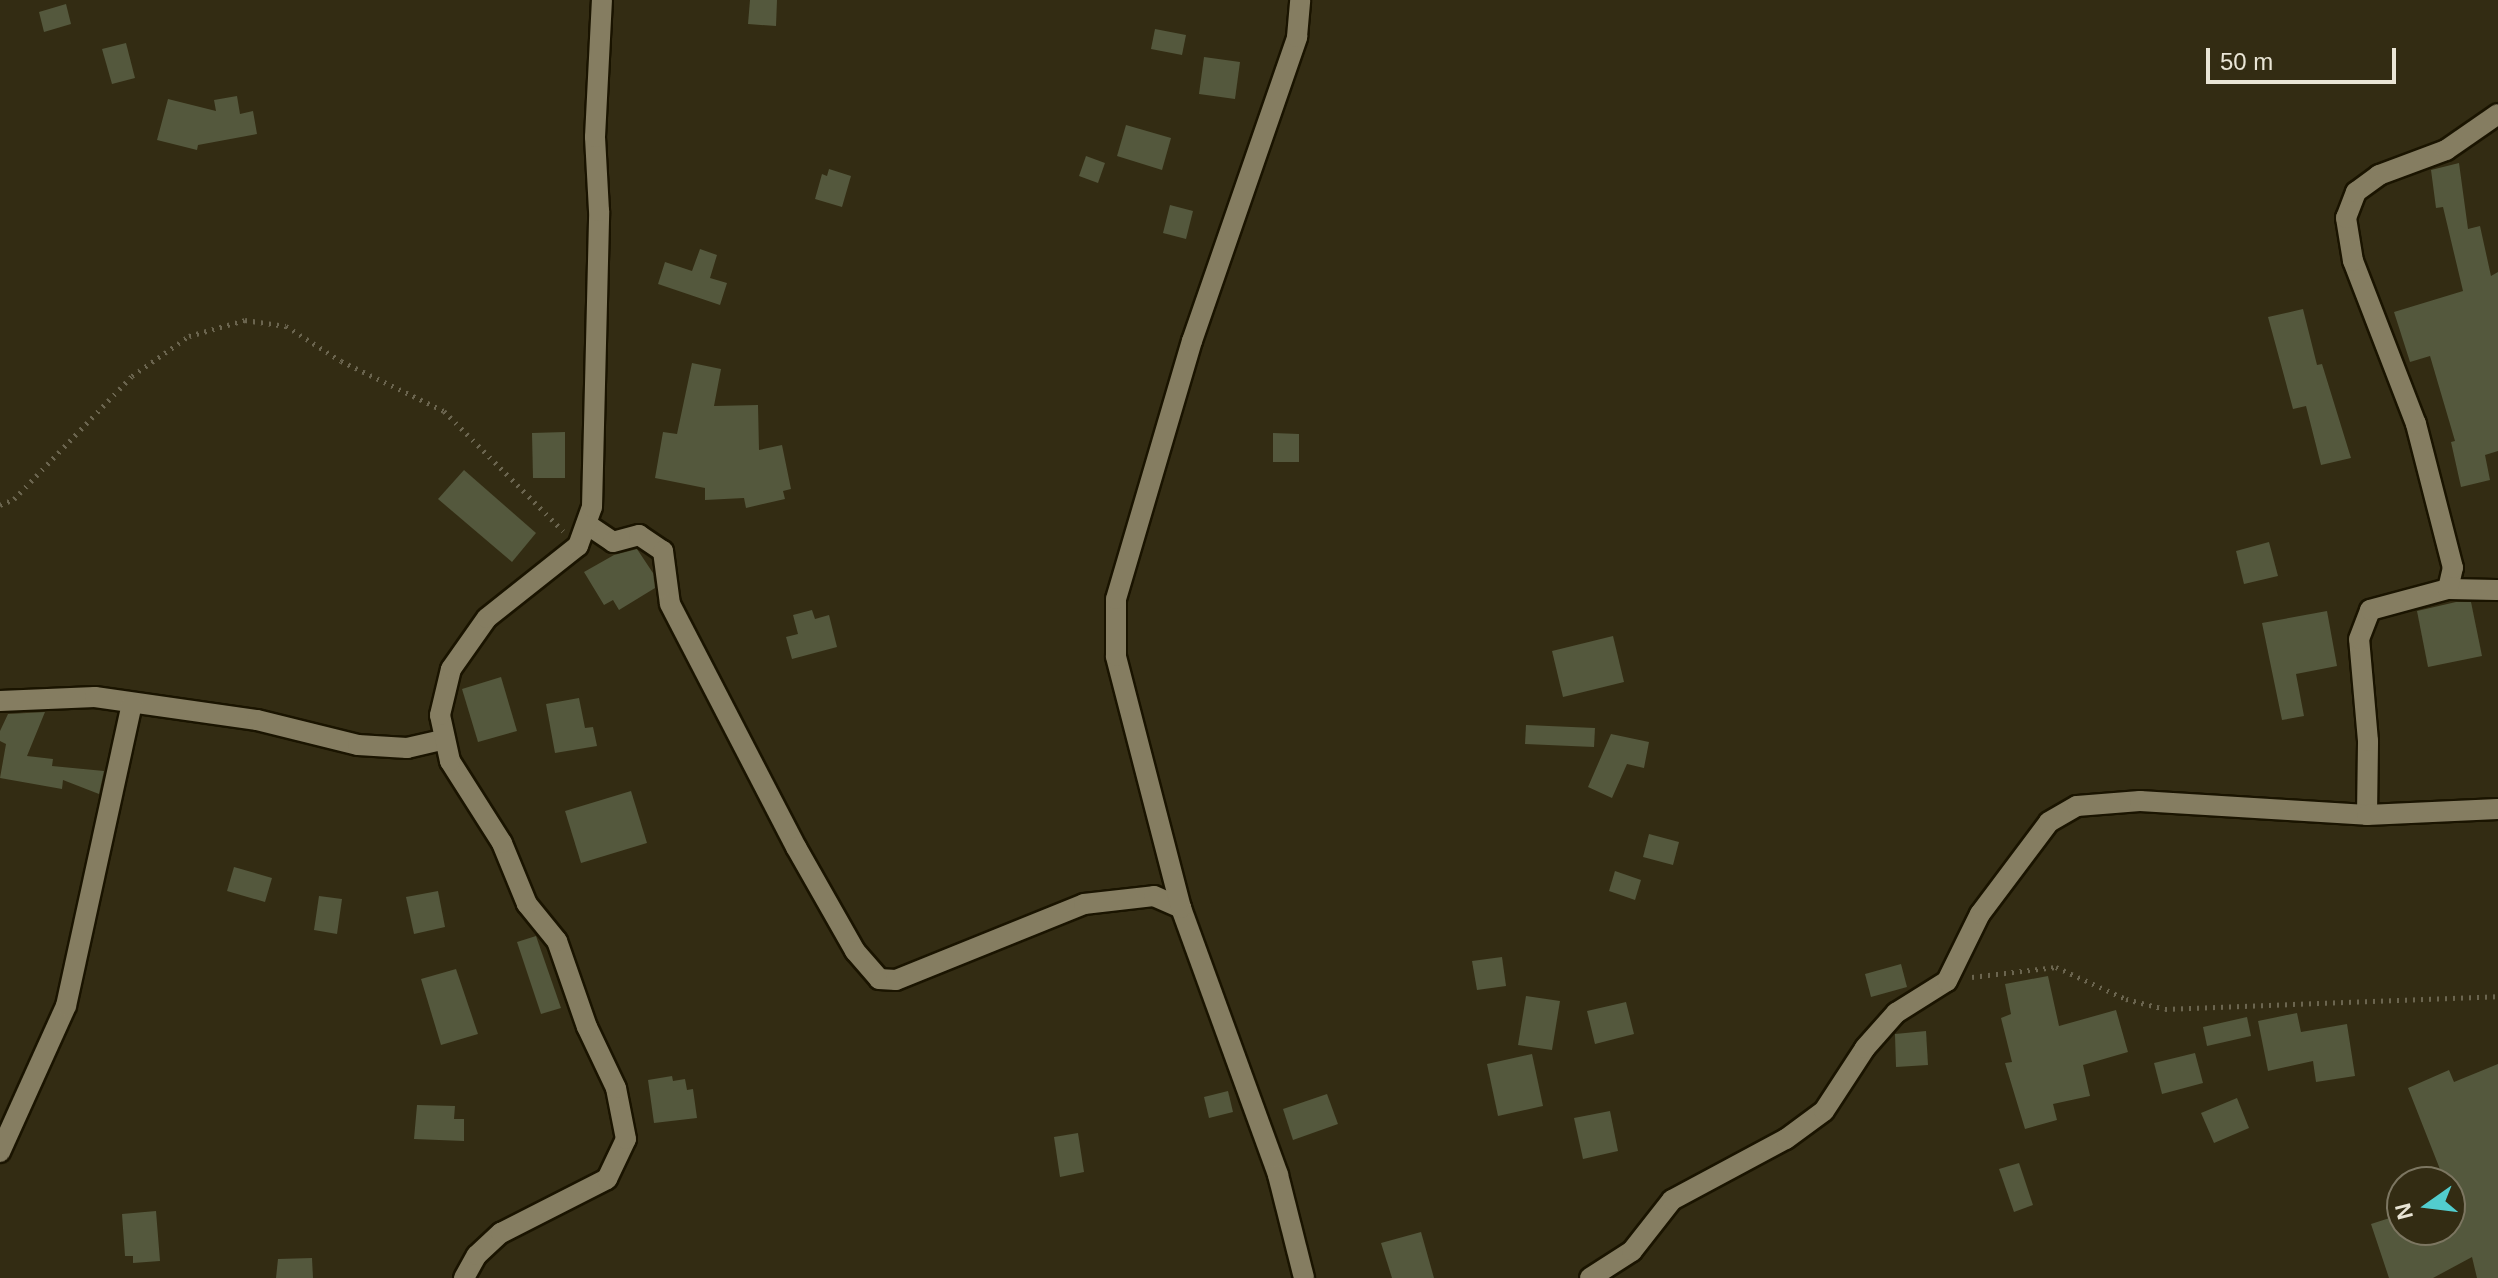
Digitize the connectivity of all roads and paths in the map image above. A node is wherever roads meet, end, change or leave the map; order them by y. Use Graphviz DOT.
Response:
graph roads {
  1 [pos="602,0"];
  2 [pos="1300,0"];
  3 [pos="2498,114"];
  4 [pos="0,505"];
  5 [pos="588,525"];
  6 [pos="578,546"];
  7 [pos="2448,589"];
  8 [pos="2498,590"];
  9 [pos="0,701"];
  10 [pos="132,704"];
  11 [pos="441,740"];
  12 [pos="2498,809"];
  13 [pos="2367,815"];
  14 [pos="1181,908"];
  15 [pos="1947,981"];
  16 [pos="2498,996"];
  17 [pos="0,1152"];
  18 [pos="464,1278"];
  19 [pos="1304,1278"];
  20 [pos="1590,1278"];
  1 -- 5 [label="street"];
  2 -- 14 [label="street"];
  3 -- 7 [label="street"];
  4 -- 6 [label="path"];
  5 -- 6 [label="street"];
  5 -- 14 [label="street"];
  6 -- 11 [label="street"];
  7 -- 8 [label="street"];
  7 -- 13 [label="street"];
  9 -- 10 [label="street"];
  10 -- 11 [label="street"];
  10 -- 17 [label="street"];
  11 -- 18 [label="street"];
  12 -- 13 [label="street"];
  13 -- 15 [label="street"];
  14 -- 19 [label="street"];
  15 -- 16 [label="path"];
  15 -- 20 [label="street"];
}
